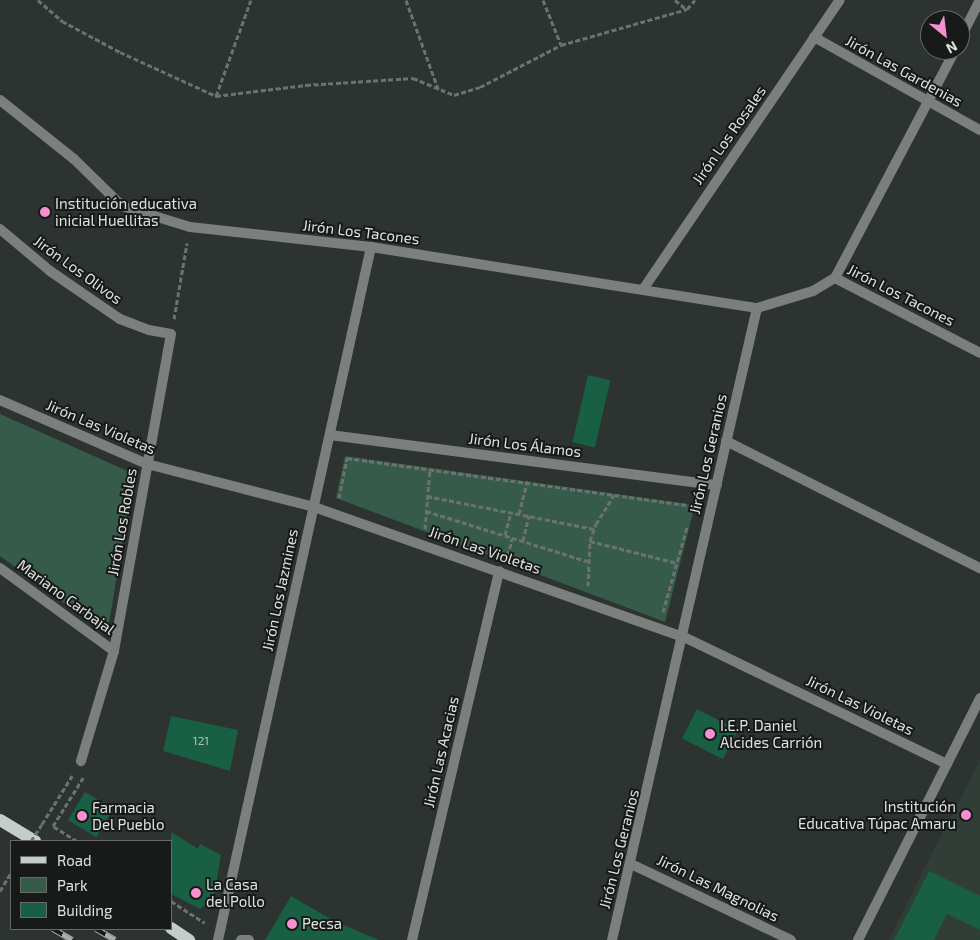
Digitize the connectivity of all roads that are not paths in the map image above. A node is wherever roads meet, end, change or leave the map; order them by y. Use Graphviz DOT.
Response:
graph roads {
  1 [pos="840,0"];
  2 [pos="980,0"];
  3 [pos="970,20"];
  4 [pos="814,37"];
  5 [pos="949,60"];
  6 [pos="0,100"];
  7 [pos="928,102"];
  8 [pos="980,130"];
  9 [pos="0,229"];
  10 [pos="371,246"];
  11 [pos="835,278"];
  12 [pos="644,288"];
  13 [pos="757,308"];
  14 [pos="171,334"];
  15 [pos="980,352"];
  16 [pos="0,400"];
  17 [pos="330,435"];
  18 [pos="726,441"];
  19 [pos="147,464"];
  20 [pos="717,485"];
  21 [pos="314,507"];
  22 [pos="0,568"];
  23 [pos="980,568"];
  24 [pos="499,571"];
  25 [pos="684,637"];
  26 [pos="114,651"];
  27 [pos="980,698"];
  28 [pos="81,761"];
  29 [pos="947,764"];
  30 [pos="0,820"];
  31 [pos="33,840"];
  32 [pos="632,864"];
  33 [pos="172,929"];
  34 [pos="219,936"];
  35 [pos="189,940"];
  36 [pos="241,940"];
  37 [pos="249,940"];
  38 [pos="412,940"];
  39 [pos="612,940"];
  40 [pos="791,940"];
  41 [pos="858,940"];
  1 -- 4 [label="street, Jirón Los Rosales"];
  2 -- 3 [label="street"];
  4 -- 7 [label="street, Jirón Las Gardenias"];
  4 -- 12 [label="street, Jirón Los Rosales"];
  5 -- 7 [label="street"];
  6 -- 10 [label="street, Jirón Los Tacones"];
  7 -- 8 [label="street, Jirón Las Gardenias"];
  7 -- 11 [label="street"];
  9 -- 14 [label="street, Jirón Los Olivos"];
  10 -- 12 [label="street, Jirón Los Tacones"];
  10 -- 17 [label="street, Jirón Los Jazmines"];
  11 -- 13 [label="street"];
  11 -- 15 [label="street, Jirón Los Tacones"];
  12 -- 13 [label="street, Jirón Los Tacones"];
  13 -- 18 [label="street, Jirón Los Geranios"];
  14 -- 19 [label="street, Jirón Los Robles"];
  16 -- 19 [label="street, Jirón Las Violetas"];
  17 -- 20 [label="street, Jirón Los Álamos"];
  17 -- 21 [label="street, Jirón Los Jazmines"];
  18 -- 20 [label="street, Jirón Los Geranios"];
  18 -- 23 [label="street"];
  19 -- 21 [label="street, Jirón Las Violetas"];
  19 -- 26 [label="street, Jirón Los Robles"];
  20 -- 25 [label="street, Jirón Los Geranios"];
  21 -- 24 [label="street, Jirón Las Violetas"];
  21 -- 34 [label="street, Jirón Los Jazmines"];
  22 -- 26 [label="street, Mariano Carbajal"];
  24 -- 25 [label="street, Jirón Las Violetas"];
  24 -- 38 [label="street, Jirón Las Acacias"];
  25 -- 29 [label="street, Jirón Las Violetas"];
  25 -- 32 [label="street, Jirón Los Geranios"];
  26 -- 28 [label="street, Jirón Los Robles"];
  27 -- 29 [label="street"];
  29 -- 41 [label="street"];
  30 -- 31 [label="main road"];
  32 -- 39 [label="street, Jirón Los Geranios"];
  32 -- 40 [label="street, Jirón Las Magnolias"];
  33 -- 35 [label="main road"];
  36 -- 37 [label="street"];
}
